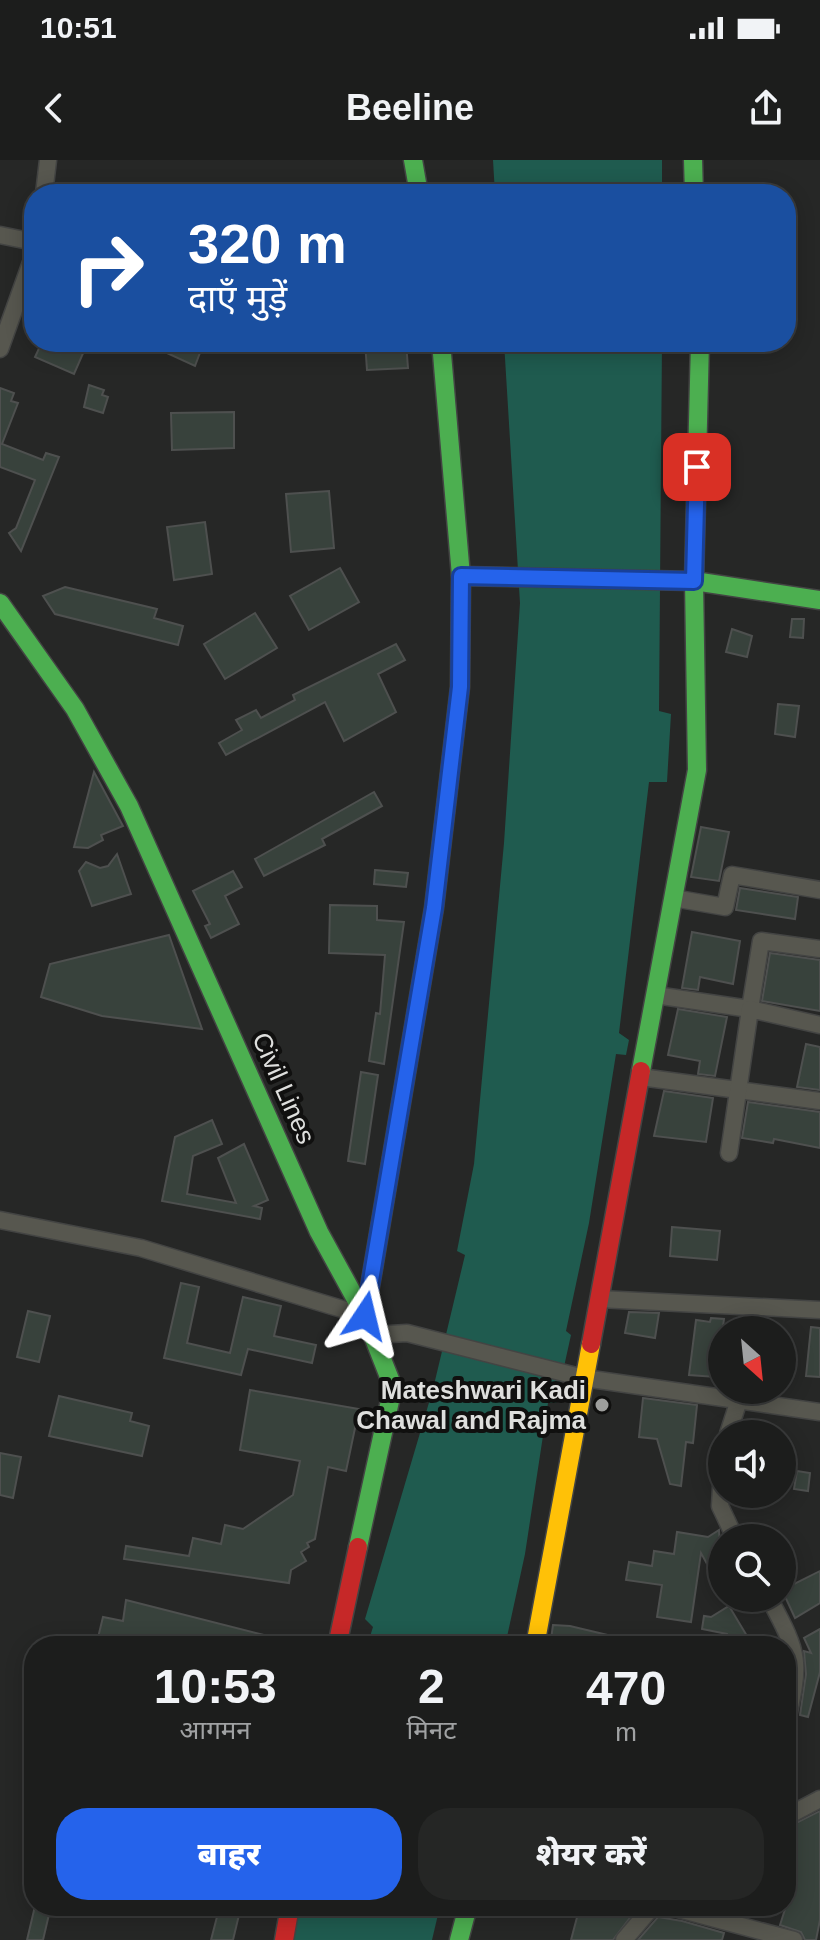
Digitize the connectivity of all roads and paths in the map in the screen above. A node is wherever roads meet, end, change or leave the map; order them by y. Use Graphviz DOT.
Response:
graph roads {
  1 [pos="48,160"];
  2 [pos="413,160"];
  3 [pos="693,160"];
  4 [pos="45,184"];
  5 [pos="417,184"];
  6 [pos="694,184"];
  7 [pos="0,235"];
  8 [pos="24,240"];
  9 [pos="24,282"];
  10 [pos="0,349"];
  11 [pos="442,352"];
  12 [pos="700,352"];
  13 [pos="461,576"];
  14 [pos="694,581"];
  15 [pos="820,600"];
  16 [pos="0,603"];
  17 [pos="820,890"];
  18 [pos="673,898"];
  19 [pos="820,949"];
  20 [pos="655,995"];
  21 [pos="750,1009"];
  22 [pos="820,1025"];
  23 [pos="648,1078"];
  24 [pos="738,1087"];
  25 [pos="820,1101"];
  26 [pos="729,1153"];
  27 [pos="0,1220"];
  28 [pos="599,1299"];
  29 [pos="820,1310"];
  30 [pos="365,1316"];
  31 [pos="373,1335"];
  32 [pos="578,1377"];
  33 [pos="708,1396"];
  34 [pos="766,1404"];
  35 [pos="820,1412"];
  36 [pos="777,1612"];
  37 [pos="339,1636"];
  38 [pos="537,1636"];
  39 [pos="790,1636"];
  40 [pos="820,1799"];
  41 [pos="796,1812"];
  42 [pos="288,1916"];
  43 [pos="465,1916"];
  44 [pos="644,1916"];
  45 [pos="704,1916"];
  46 [pos="284,1940"];
  47 [pos="459,1940"];
  48 [pos="624,1940"];
  49 [pos="794,1940"];
  1 -- 4 [label="street"];
  2 -- 5 [label="street"];
  3 -- 6 [label="street"];
  7 -- 8 [label="street"];
  9 -- 10 [label="street"];
  11 -- 13 [label="street"];
  12 -- 14 [label="street"];
  13 -- 14 [label="street"];
  13 -- 30 [label="street"];
  14 -- 15 [label="street"];
  14 -- 18 [label="street"];
  16 -- 30 [label="street, Civil Lines"];
  17 -- 18 [label="street"];
  18 -- 20 [label="street"];
  19 -- 21 [label="street"];
  20 -- 21 [label="street"];
  20 -- 28 [label="street"];
  21 -- 22 [label="street"];
  21 -- 24 [label="street"];
  23 -- 24 [label="street"];
  24 -- 25 [label="street"];
  24 -- 26 [label="street"];
  27 -- 30 [label="street"];
  28 -- 29 [label="street"];
  28 -- 32 [label="street"];
  30 -- 31 [label="street, Civil Lines"];
  31 -- 32 [label="street"];
  31 -- 37 [label="street, Civil Lines"];
  32 -- 33 [label="street"];
  32 -- 38 [label="street"];
  34 -- 35 [label="street"];
  36 -- 39 [label="street"];
  40 -- 41 [label="street"];
  42 -- 46 [label="street"];
  43 -- 47 [label="street"];
  44 -- 48 [label="street"];
  45 -- 49 [label="street"];
}
